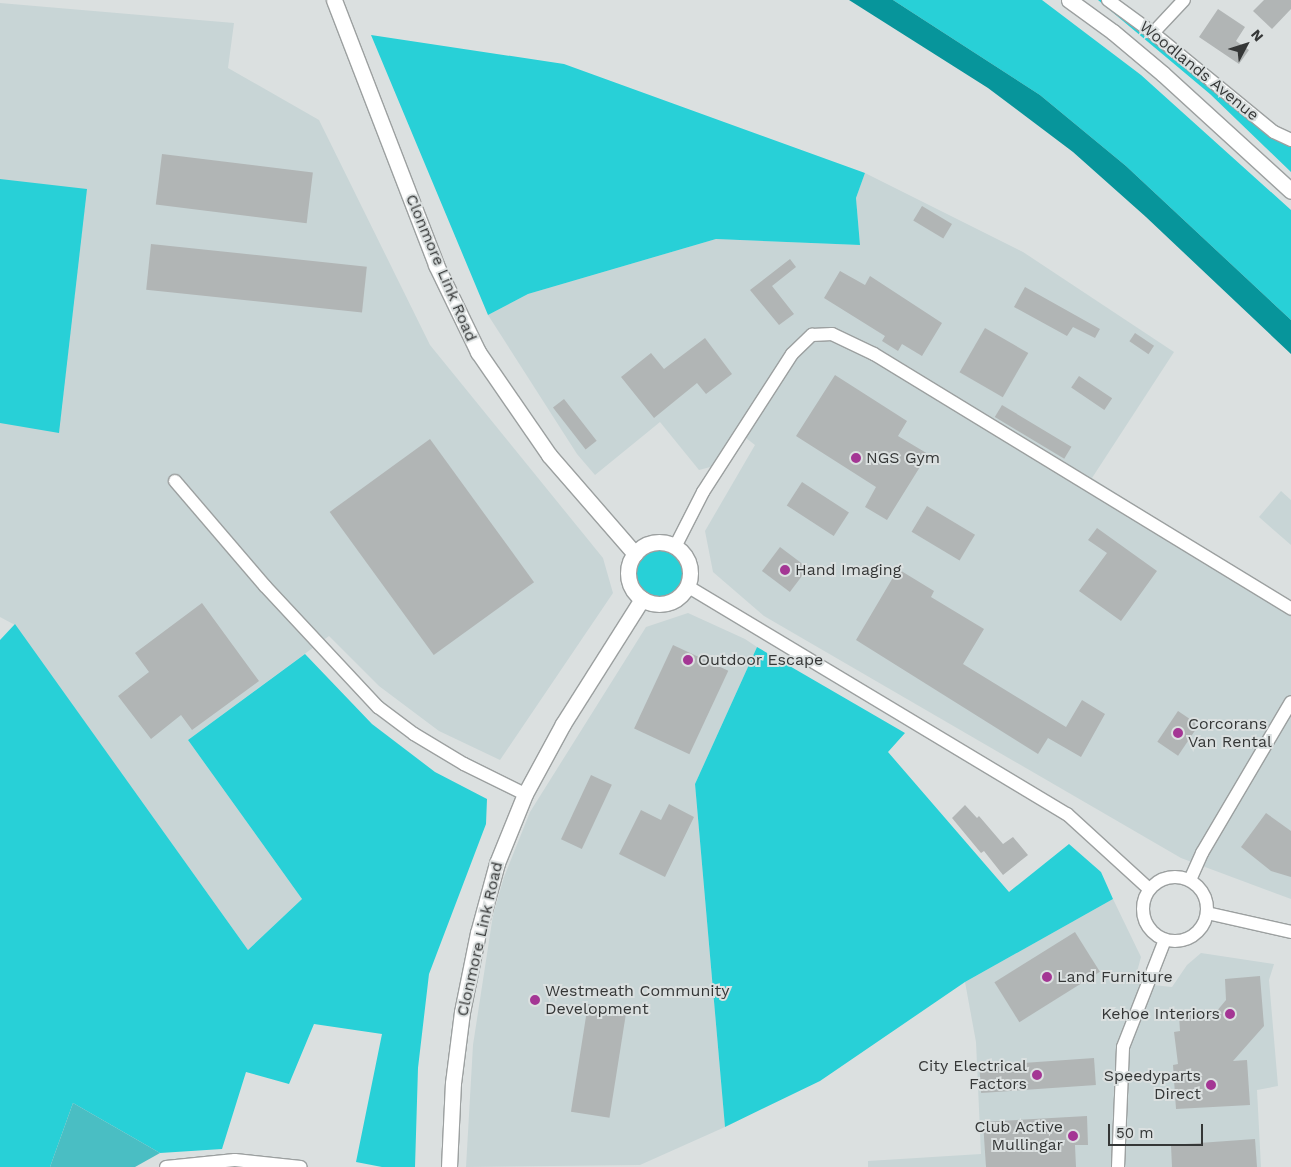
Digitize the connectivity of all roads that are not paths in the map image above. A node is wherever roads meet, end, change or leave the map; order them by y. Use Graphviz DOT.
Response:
graph roads {
  1 [pos="334,0"];
  2 [pos="1069,0"];
  3 [pos="1108,0"];
  4 [pos="1184,0"];
  5 [pos="1153,33"];
  6 [pos="1291,140"];
  7 [pos="1291,191"];
  8 [pos="175,481"];
  9 [pos="675,547"];
  10 [pos="635,554"];
  11 [pos="687,586"];
  12 [pos="642,599"];
  13 [pos="1291,609"];
  14 [pos="1291,702"];
  15 [pos="526,794"];
  16 [pos="1190,880"];
  17 [pos="1149,889"];
  18 [pos="1207,913"];
  19 [pos="1291,932"];
  20 [pos="1165,940"];
  21 [pos="166,1167"];
  22 [pos="301,1167"];
  23 [pos="449,1167"];
  24 [pos="1118,1167"];
  1 -- 10 [label="main road, Clonmore Link Road"];
  2 -- 7 [label="main road"];
  3 -- 5 [label="street, Woodlands Avenue"];
  4 -- 5 [label="street"];
  5 -- 6 [label="street, Woodlands Avenue"];
  8 -- 15 [label="street"];
  9 -- 10 [label="main road"];
  9 -- 11 [label="main road"];
  9 -- 13 [label="street"];
  10 -- 12 [label="main road"];
  11 -- 12 [label="main road"];
  11 -- 17 [label="street"];
  12 -- 15 [label="main road, Clonmore Link Road"];
  14 -- 16 [label="street"];
  15 -- 23 [label="main road, Clonmore Link Road"];
  16 -- 17 [label="street"];
  16 -- 18 [label="street"];
  17 -- 20 [label="street"];
  18 -- 19 [label="street"];
  18 -- 20 [label="street"];
  20 -- 24 [label="street"];
  21 -- 22 [label="street"];
}
